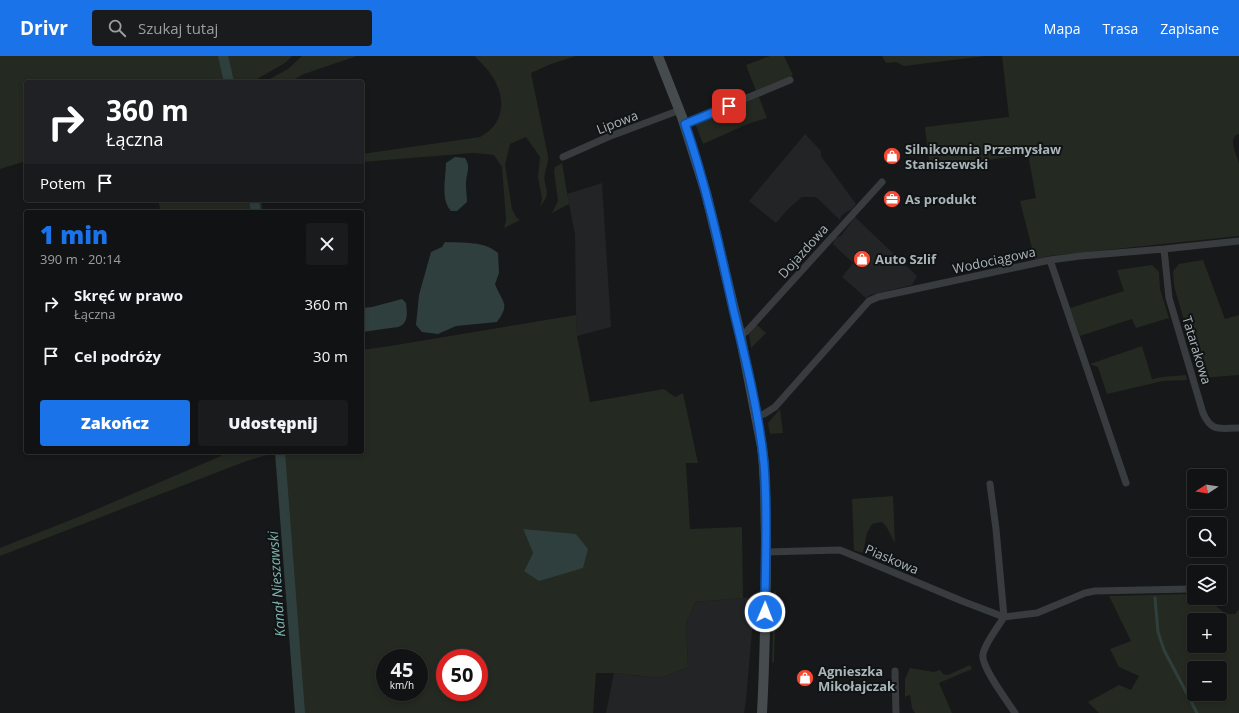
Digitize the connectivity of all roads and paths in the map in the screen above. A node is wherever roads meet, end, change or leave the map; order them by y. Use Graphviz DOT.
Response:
graph roads {
  1 [pos="658,56"];
  2 [pos="790,80"];
  3 [pos="680,110"];
  4 [pos="685,124"];
  5 [pos="563,157"];
  6 [pos="882,182"];
  7 [pos="1239,241"];
  8 [pos="1164,249"];
  9 [pos="1050,260"];
  10 [pos="740,334"];
  11 [pos="757,416"];
  12 [pos="1239,428"];
  13 [pos="1126,483"];
  14 [pos="990,484"];
  15 [pos="766,552"];
  16 [pos="1187,589"];
  17 [pos="1004,616"];
  18 [pos="895,671"];
  19 [pos="762,713"];
  20 [pos="896,713"];
  21 [pos="1015,713"];
  1 -- 3 [label="main road"];
  2 -- 4 [label="street"];
  3 -- 4 [label="main road"];
  3 -- 5 [label="street, Lipowa"];
  4 -- 10 [label="main road"];
  6 -- 10 [label="street, Dojazdowa"];
  7 -- 8 [label="street, Wodociągowa"];
  8 -- 9 [label="street, Wodociągowa"];
  8 -- 12 [label="street, Tatarakowa"];
  9 -- 11 [label="street, Wodociągowa"];
  9 -- 13 [label="street"];
  10 -- 11 [label="main road"];
  11 -- 15 [label="main road"];
  14 -- 17 [label="street"];
  15 -- 17 [label="street, Piaskowa"];
  15 -- 19 [label="main road"];
  16 -- 17 [label="street, Piaskowa"];
  17 -- 21 [label="street"];
  18 -- 20 [label="street"];
}
